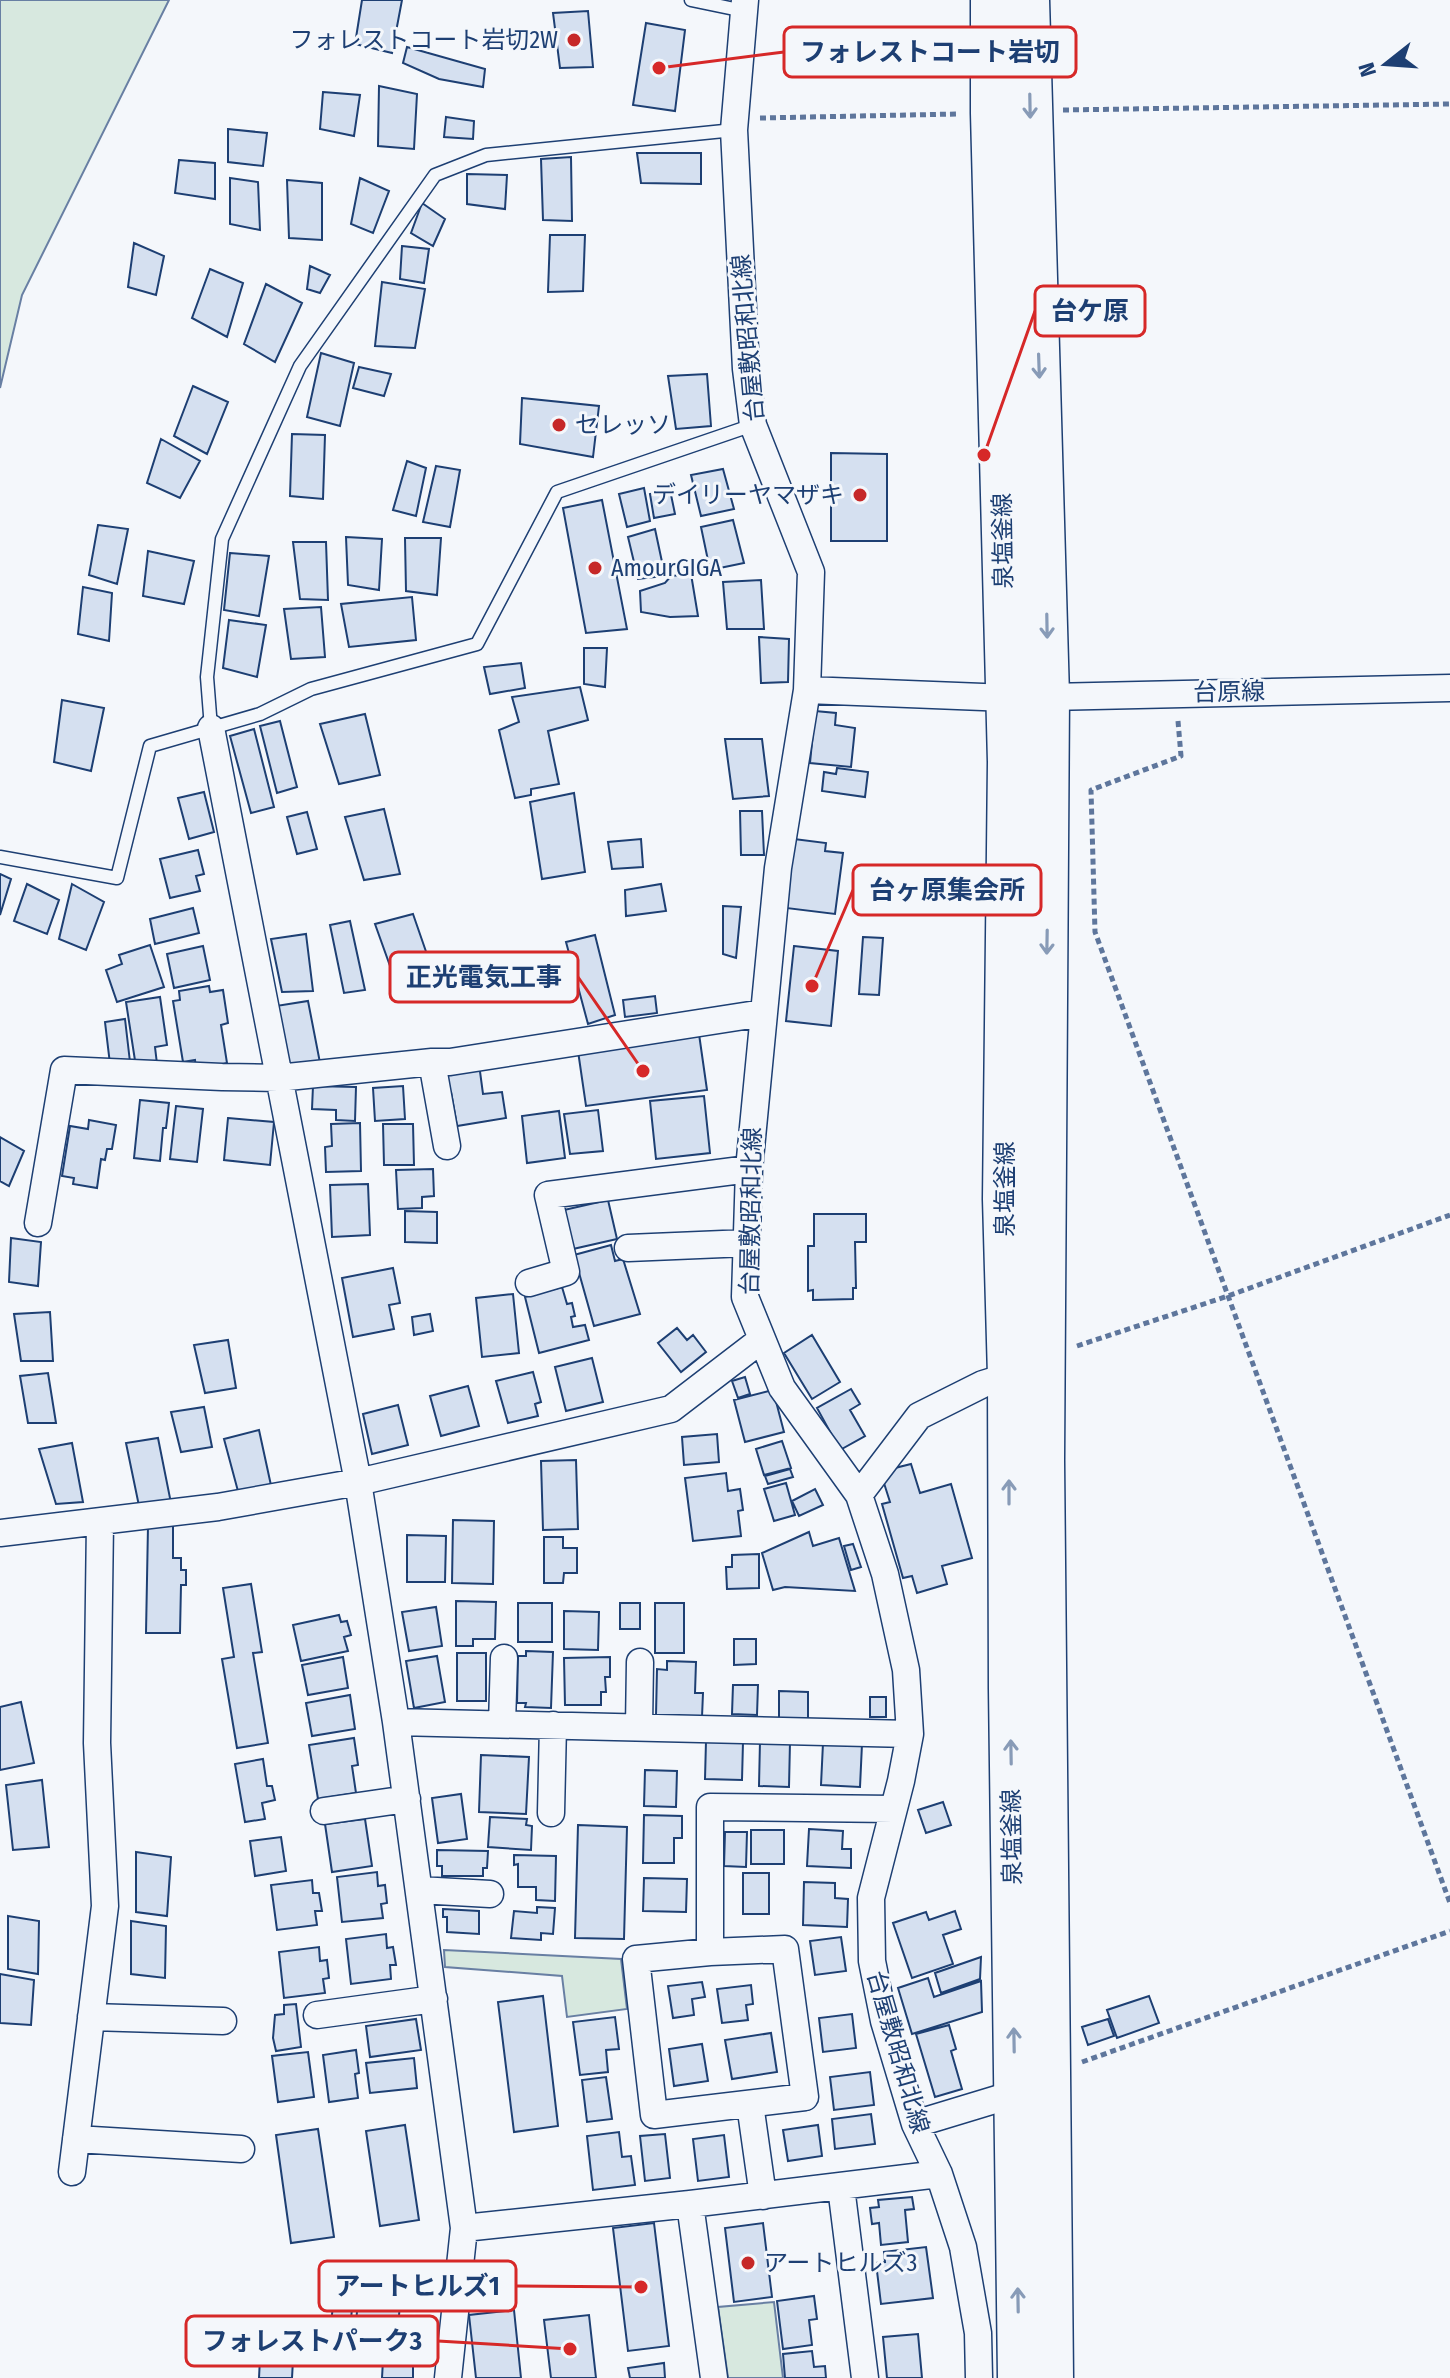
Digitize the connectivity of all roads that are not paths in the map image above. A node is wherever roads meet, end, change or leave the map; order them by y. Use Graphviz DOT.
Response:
graph roads {
  1 [pos="691,0"];
  2 [pos="992,0"];
  3 [pos="1028,0"];
  4 [pos="745,5"];
  5 [pos="1011,112"];
  6 [pos="734,124"];
  7 [pos="753,425"];
  8 [pos="1450,688"];
  9 [pos="807,690"];
  10 [pos="1048,696"];
  11 [pos="1008,698"];
  12 [pos="211,728"];
  13 [pos="0,857"];
  14 [pos="763,1013"];
  15 [pos="432,1062"];
  16 [pos="278,1078"];
  17 [pos="447,1146"];
  18 [pos="749,1169"];
  19 [pos="38,1223"];
  20 [pos="747,1243"];
  21 [pos="628,1248"];
  22 [pos="529,1283"];
  23 [pos="761,1340"];
  24 [pos="1026,1366"];
  25 [pos="358,1482"];
  26 [pos="859,1495"];
  27 [pos="100,1522"];
  28 [pos="0,1533"];
  29 [pos="504,1658"];
  30 [pos="640,1662"];
  31 [pos="396,1722"];
  32 [pos="502,1724"];
  33 [pos="553,1725"];
  34 [pos="639,1727"];
  35 [pos="910,1734"];
  36 [pos="407,1799"];
  37 [pos="893,1809"];
  38 [pos="324,1811"];
  39 [pos="551,1813"];
  40 [pos="419,1890"];
  41 [pos="490,1894"];
  42 [pos="710,1952"];
  43 [pos="434,1999"];
  44 [pos="317,2015"];
  45 [pos="91,2017"];
  46 [pos="223,2021"];
  47 [pos="1014,2094"];
  48 [pos="750,2104"];
  49 [pos="915,2124"];
  50 [pos="76,2139"];
  51 [pos="241,2149"];
  52 [pos="72,2172"];
  53 [pos="939,2174"];
  54 [pos="841,2187"];
  55 [pos="763,2196"];
  56 [pos="690,2204"];
  57 [pos="464,2228"];
  58 [pos="448,2378"];
  59 [pos="714,2378"];
  60 [pos="865,2378"];
  61 [pos="979,2378"];
  62 [pos="1019,2378"];
  63 [pos="1052,2378"];
  1 -- 4 [label="lane"];
  2 -- 5 [label="main road, 泉塩釜線"];
  3 -- 5 [label="main road, 泉塩釜線, one-way"];
  4 -- 6 [label="street, 台屋敷昭和北線"];
  5 -- 10 [label="main road, 泉塩釜線, one-way"];
  5 -- 11 [label="main road, 泉塩釜線"];
  6 -- 7 [label="street, 台屋敷昭和北線"];
  6 -- 12 [label="lane"];
  7 -- 9 [label="street, 台屋敷昭和北線"];
  7 -- 12 [label="lane"];
  8 -- 10 [label="street, 台原線"];
  9 -- 11 [label="street, 台原線"];
  9 -- 14 [label="street, 台屋敷昭和北線"];
  10 -- 11 [label="street, 台原線"];
  10 -- 24 [label="main road, 泉塩釜線, one-way"];
  11 -- 24 [label="main road, 泉塩釜線"];
  12 -- 13 [label="lane"];
  12 -- 16 [label="street"];
  14 -- 15 [label="street"];
  14 -- 18 [label="street, 台屋敷昭和北線"];
  15 -- 16 [label="street"];
  15 -- 17 [label="street"];
  16 -- 19 [label="street"];
  16 -- 25 [label="street"];
  18 -- 20 [label="street, 台屋敷昭和北線"];
  18 -- 22 [label="street"];
  20 -- 21 [label="street"];
  20 -- 23 [label="street, 台屋敷昭和北線"];
  23 -- 25 [label="street"];
  23 -- 26 [label="street, 台屋敷昭和北線"];
  24 -- 26 [label="street"];
  47 -- 24 [label="main road, 泉塩釜線, one-way"];
  24 -- 63 [label="main road, 泉塩釜線"];
  25 -- 27 [label="street"];
  25 -- 31 [label="street"];
  26 -- 35 [label="street, 台屋敷昭和北線"];
  27 -- 28 [label="street"];
  27 -- 45 [label="street"];
  29 -- 32 [label="street"];
  30 -- 34 [label="street"];
  31 -- 32 [label="street"];
  31 -- 36 [label="street"];
  32 -- 33 [label="street"];
  33 -- 34 [label="street"];
  33 -- 39 [label="street"];
  34 -- 35 [label="street"];
  35 -- 37 [label="street, 台屋敷昭和北線"];
  36 -- 38 [label="street"];
  36 -- 40 [label="street"];
  37 -- 42 [label="street"];
  37 -- 49 [label="street, 台屋敷昭和北線"];
  40 -- 41 [label="street"];
  40 -- 43 [label="street"];
  42 -- 48 [label="street"];
  42 -- 48 [label="street"];
  43 -- 44 [label="street"];
  43 -- 57 [label="street"];
  45 -- 46 [label="street"];
  45 -- 50 [label="street"];
  47 -- 49 [label="street"];
  62 -- 47 [label="main road, 泉塩釜線, one-way"];
  48 -- 55 [label="street"];
  49 -- 53 [label="street, 台屋敷昭和北線"];
  50 -- 51 [label="street"];
  50 -- 52 [label="street"];
  53 -- 54 [label="street"];
  53 -- 61 [label="street, 台屋敷昭和北線"];
  54 -- 55 [label="street"];
  54 -- 60 [label="street"];
  55 -- 56 [label="street"];
  56 -- 57 [label="street"];
  56 -- 59 [label="street"];
  57 -- 58 [label="street"];
}
